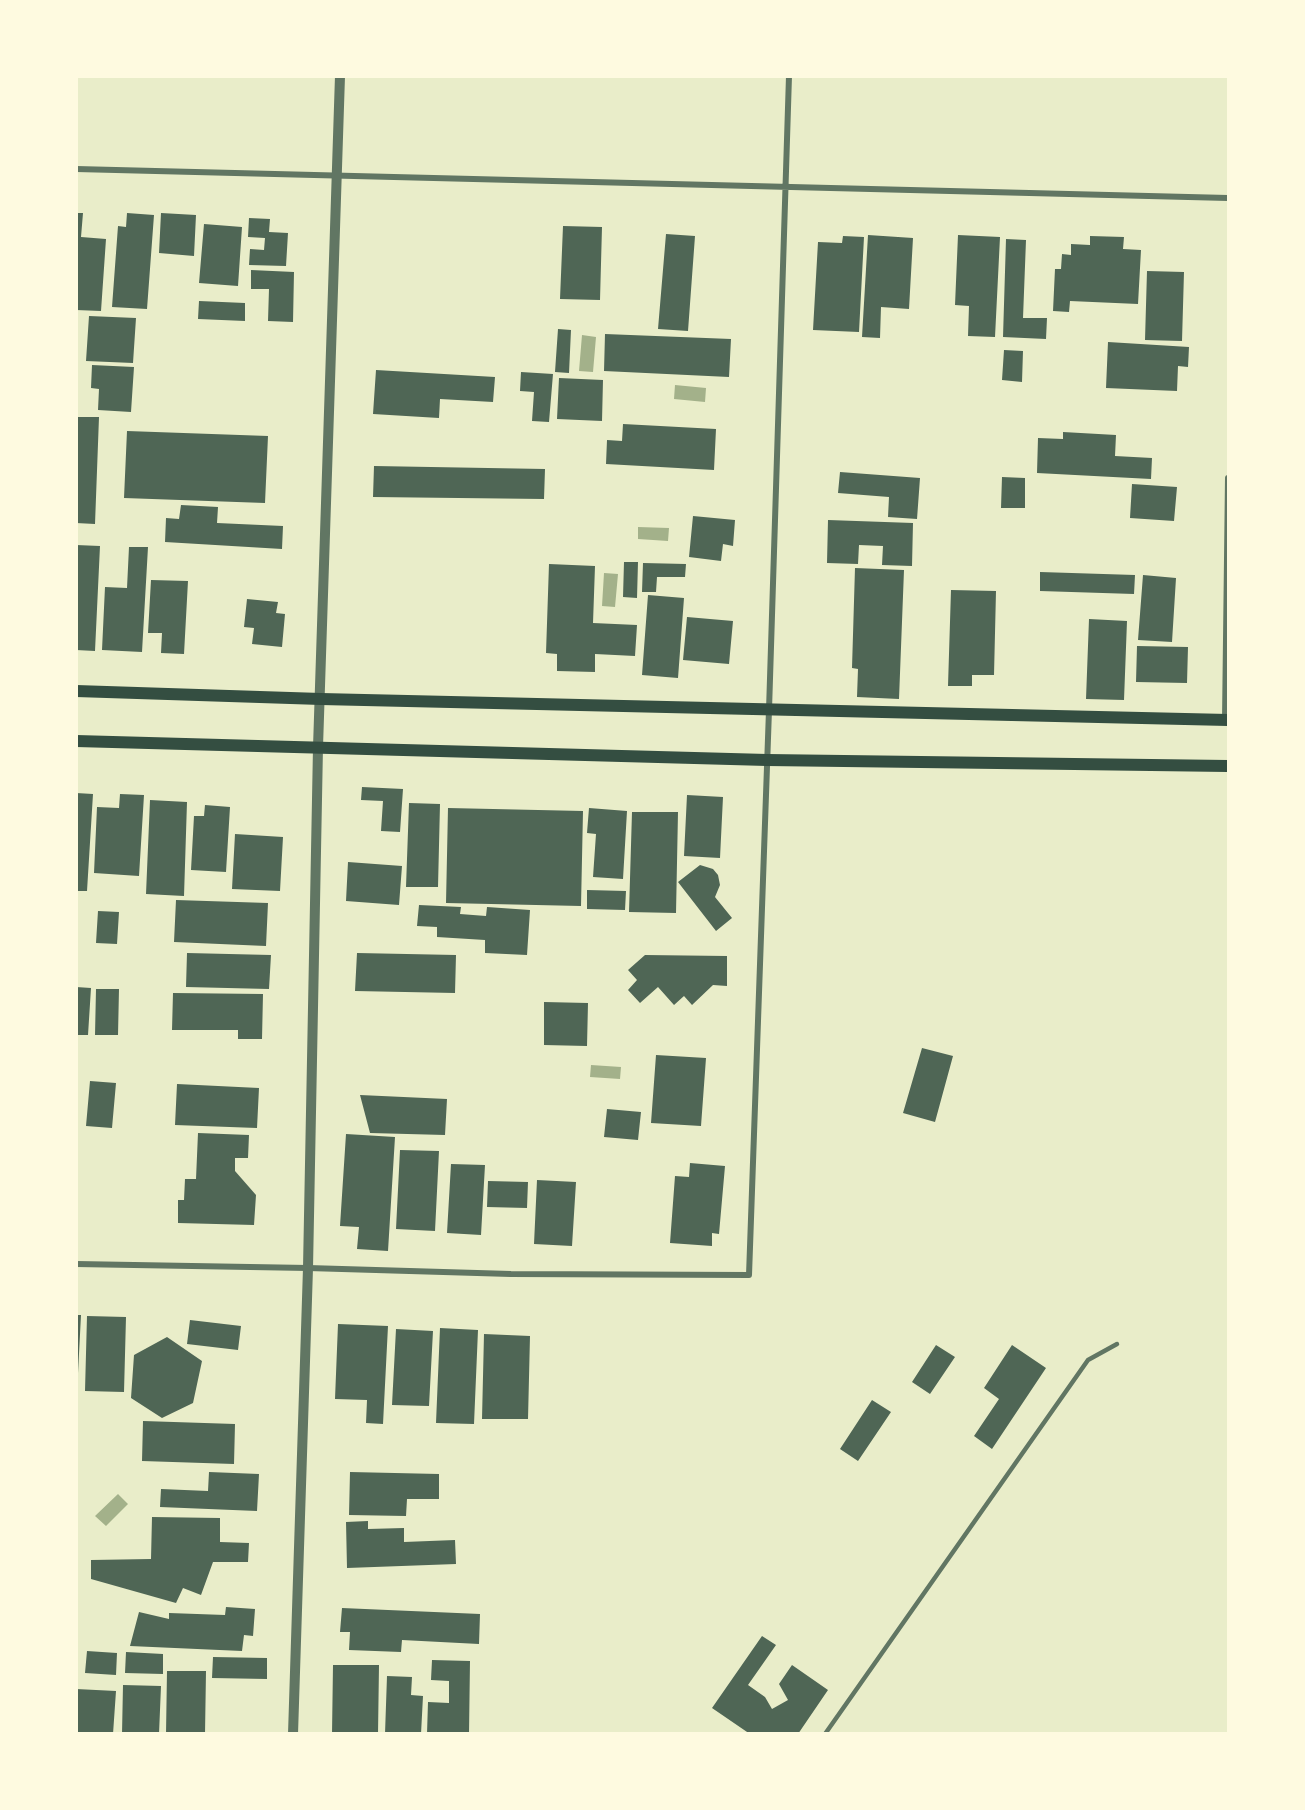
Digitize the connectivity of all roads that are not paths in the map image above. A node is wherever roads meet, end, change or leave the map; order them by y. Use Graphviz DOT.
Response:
graph roads {
  1 [pos="340,76"];
  2 [pos="789,76"];
  3 [pos="76,169"];
  4 [pos="338,174"];
  5 [pos="786,188"];
  6 [pos="1228,198"];
  7 [pos="1228,478"];
  8 [pos="1228,558"];
  9 [pos="76,691"];
  10 [pos="321,699"];
  11 [pos="770,710"];
  12 [pos="1227,720"];
  13 [pos="76,741"];
  14 [pos="318,747"];
  15 [pos="766,760"];
  16 [pos="1228,766"];
  17 [pos="76,1264"];
  18 [pos="309,1268"];
  19 [pos="1117,1344"];
  20 [pos="293,1734"];
  21 [pos="825,1734"];
  1 -- 4 [label="street"];
  2 -- 5 [label="street"];
  3 -- 4 [label="street"];
  4 -- 5 [label="street"];
  4 -- 10 [label="street"];
  5 -- 6 [label="street"];
  5 -- 11 [label="street"];
  7 -- 8 [label="street"];
  8 -- 12 [label="street"];
  9 -- 10 [label="main road"];
  10 -- 11 [label="main road"];
  10 -- 14 [label="street"];
  11 -- 12 [label="main road"];
  11 -- 15 [label="street"];
  13 -- 14 [label="main road"];
  14 -- 15 [label="main road"];
  14 -- 18 [label="street"];
  15 -- 16 [label="main road"];
  15 -- 18 [label="street"];
  17 -- 18 [label="street"];
  18 -- 20 [label="street"];
  19 -- 21 [label="lane"];
}
